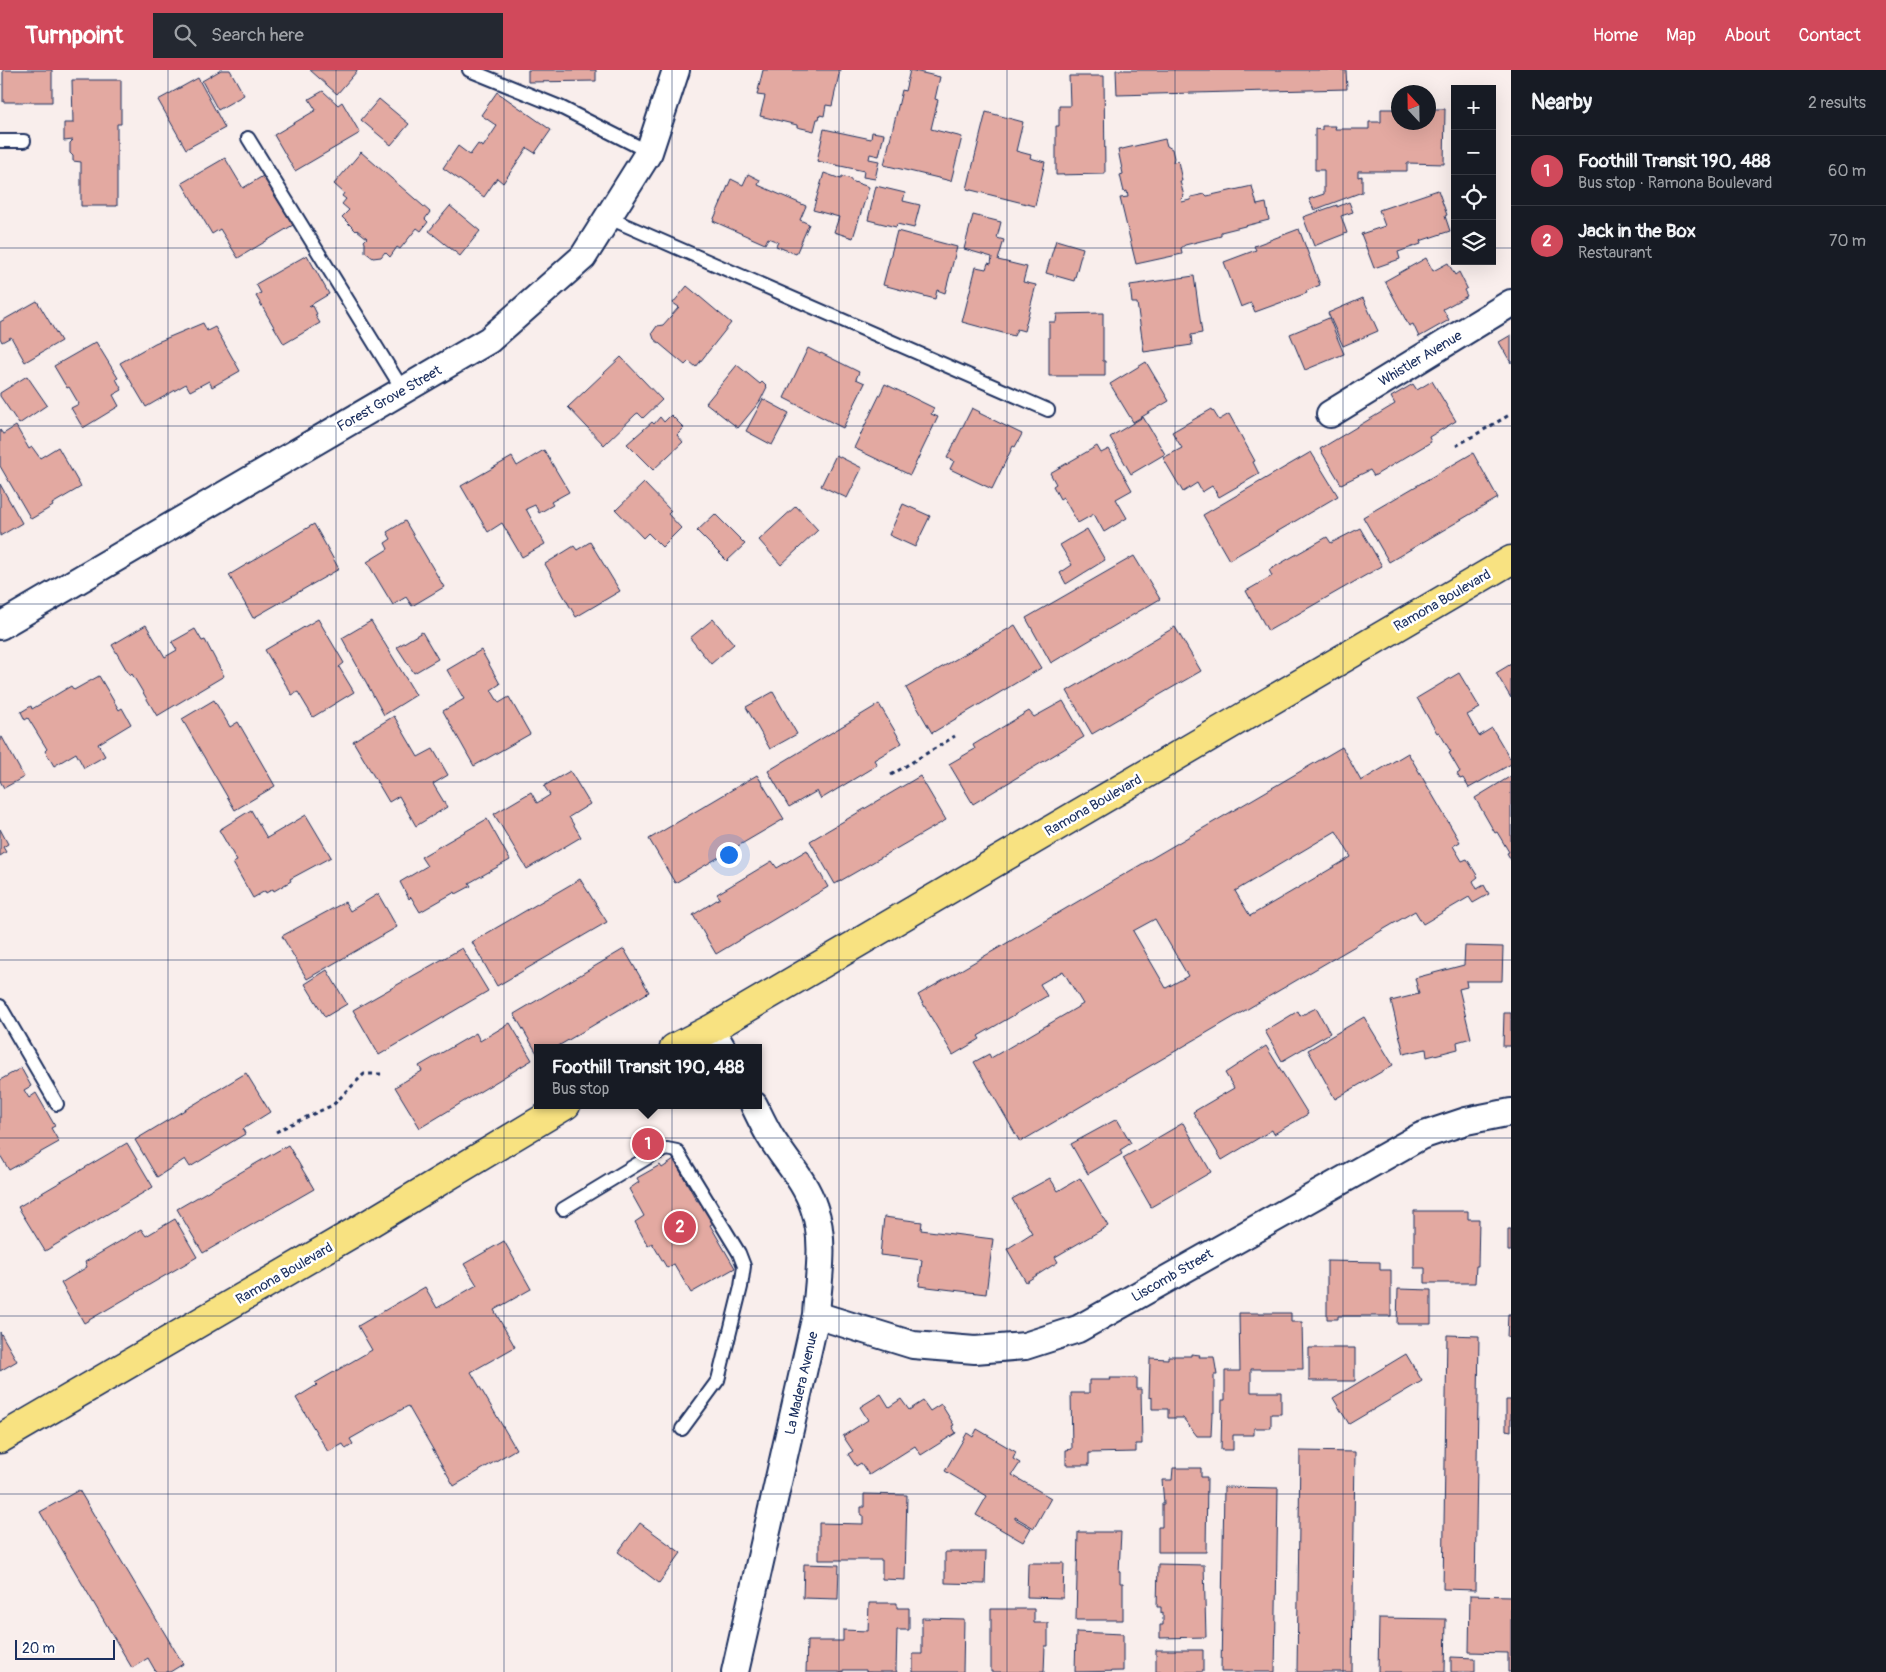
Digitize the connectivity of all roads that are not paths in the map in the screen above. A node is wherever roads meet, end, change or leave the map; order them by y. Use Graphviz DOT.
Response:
graph roads {
  1 [pos="469,70"];
  2 [pos="676,70"];
  3 [pos="248,138"];
  4 [pos="0,141"];
  5 [pos="24,141"];
  6 [pos="649,152"];
  7 [pos="609,218"];
  8 [pos="1511,303"];
  9 [pos="403,390"];
  10 [pos="1048,410"];
  11 [pos="1330,414"];
  12 [pos="1511,560"];
  13 [pos="0,626"];
  14 [pos="0,1006"];
  15 [pos="716,1038"];
  16 [pos="691,1044"];
  17 [pos="57,1104"];
  18 [pos="559,1109"];
  19 [pos="756,1109"];
  20 [pos="1511,1112"];
  21 [pos="563,1209"];
  22 [pos="816,1315"];
  23 [pos="682,1429"];
  24 [pos="0,1439"];
  25 [pos="735,1672"];
  1 -- 6 [label="lane"];
  2 -- 6 [label="street, Forest Grove Street"];
  3 -- 9 [label="lane"];
  4 -- 5 [label="lane"];
  6 -- 7 [label="street, Forest Grove Street"];
  7 -- 9 [label="street, Forest Grove Street"];
  7 -- 10 [label="lane"];
  8 -- 11 [label="street, Whistler Avenue"];
  9 -- 13 [label="street, Forest Grove Street"];
  12 -- 15 [label="main road, Ramona Boulevard"];
  14 -- 17 [label="lane"];
  15 -- 16 [label="main road, Ramona Boulevard"];
  18 -- 24 [label="main road, Ramona Boulevard"];
  19 -- 22 [label="street, La Madera Avenue"];
  20 -- 22 [label="street, Liscomb Street"];
  21 -- 23 [label="lane"];
  22 -- 25 [label="street, La Madera Avenue"];
}
